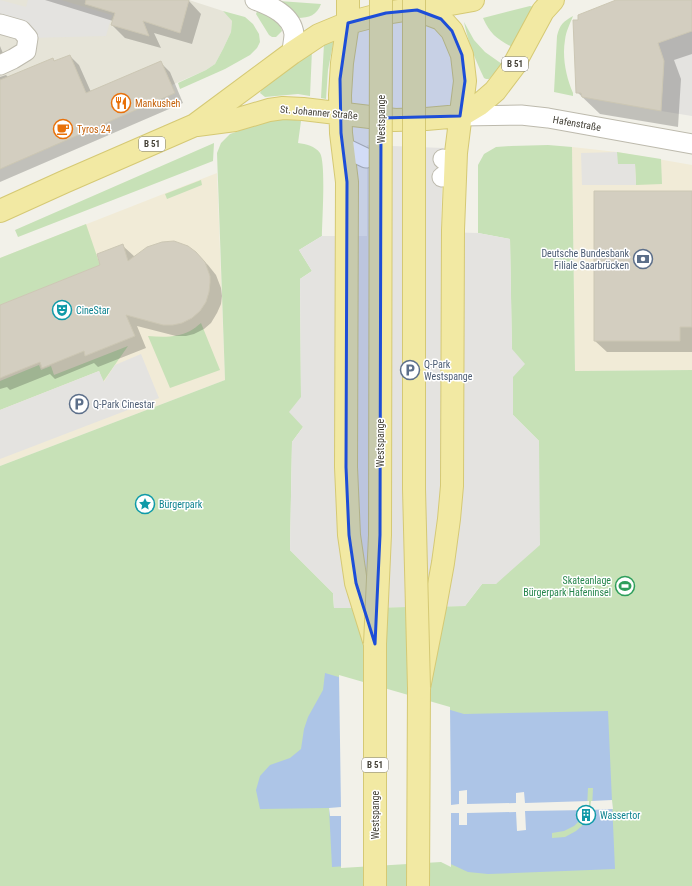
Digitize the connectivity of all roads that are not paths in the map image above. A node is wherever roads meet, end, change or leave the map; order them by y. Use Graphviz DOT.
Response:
graph roads {
  1 [pos="255,0"];
  2 [pos="348,0"];
  3 [pos="381,0"];
  4 [pos="473,0"];
  5 [pos="553,0"];
  6 [pos="415,5"];
  7 [pos="348,23"];
  8 [pos="0,24"];
  9 [pos="292,53"];
  10 [pos="0,65"];
  11 [pos="340,114"];
  12 [pos="460,116"];
  13 [pos="195,125"];
  14 [pos="692,144"];
  15 [pos="343,147"];
  16 [pos="366,158"];
  17 [pos="0,211"];
  18 [pos="375,644"];
  19 [pos="418,688"];
  20 [pos="375,886"];
  21 [pos="418,886"];
  1 -- 9 [label="street"];
  2 -- 7 [label="main road"];
  3 -- 18 [label="main road, Westspange, bridge"];
  4 -- 6 [label="main road, St. Johanner Straße / B 51"];
  5 -- 12 [label="main road, St. Johanner Straße / B 51"];
  6 -- 7 [label="main road, St. Johanner Straße / B 51"];
  6 -- 12 [label="main road"];
  6 -- 19 [label="main road, bridge"];
  7 -- 9 [label="main road, St. Johanner Straße / B 51"];
  7 -- 11 [label="main road"];
  8 -- 10 [label="street"];
  9 -- 13 [label="main road, St. Johanner Straße / B 51"];
  11 -- 12 [label="main road, St. Johanner Straße / B 51"];
  11 -- 13 [label="main road, St. Johanner Straße / B 51"];
  11 -- 15 [label="main road"];
  12 -- 14 [label="street, Hafenstraße"];
  12 -- 19 [label="main road, bridge"];
  13 -- 17 [label="main road, St. Johanner Straße / B 51"];
  15 -- 16 [label="street"];
  15 -- 18 [label="main road"];
  18 -- 20 [label="main road, Westspange / B 51"];
  19 -- 21 [label="main road"];
}
